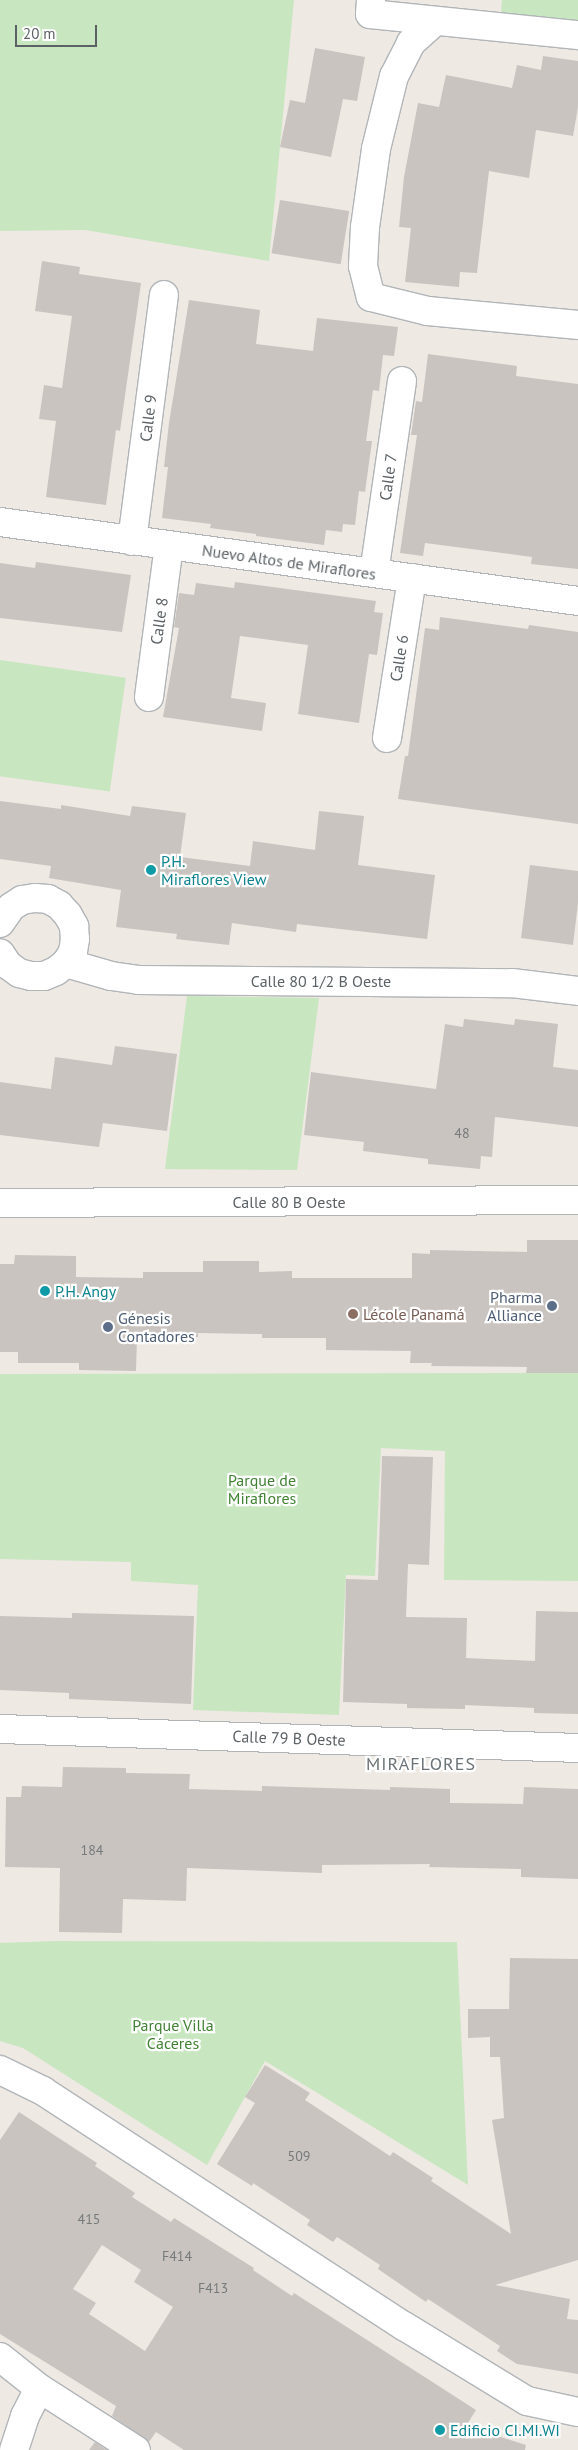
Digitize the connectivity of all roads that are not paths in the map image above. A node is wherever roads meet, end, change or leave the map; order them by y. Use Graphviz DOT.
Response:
graph roads {
  1 [pos="372,0"];
  2 [pos="434,22"];
  3 [pos="578,35"];
  4 [pos="164,295"];
  5 [pos="578,325"];
  6 [pos="402,381"];
  7 [pos="0,522"];
  8 [pos="132,540"];
  9 [pos="169,546"];
  10 [pos="374,573"];
  11 [pos="412,578"];
  12 [pos="578,601"];
  13 [pos="149,697"];
  14 [pos="387,738"];
  15 [pos="0,923"];
  16 [pos="0,953"];
  17 [pos="66,963"];
  18 [pos="578,990"];
  19 [pos="578,1200"];
  20 [pos="0,1203"];
  21 [pos="0,1729"];
  22 [pos="578,1748"];
  23 [pos="0,2070"];
  24 [pos="0,2357"];
  25 [pos="39,2388"];
  26 [pos="578,2412"];
  27 [pos="14,2450"];
  28 [pos="136,2450"];
  1 -- 2 [label="street"];
  2 -- 3 [label="street"];
  2 -- 5 [label="street"];
  4 -- 8 [label="street, Calle 9"];
  6 -- 10 [label="street, Calle 7"];
  7 -- 8 [label="street, Nuevo Altos de Miraflores"];
  8 -- 9 [label="street, Nuevo Altos de Miraflores"];
  9 -- 10 [label="street, Nuevo Altos de Miraflores"];
  9 -- 13 [label="street, Calle 8"];
  10 -- 11 [label="street, Nuevo Altos de Miraflores"];
  11 -- 12 [label="street, Nuevo Altos de Miraflores"];
  11 -- 14 [label="street, Calle 6"];
  15 -- 17 [label="street"];
  16 -- 17 [label="street"];
  17 -- 18 [label="street, Calle 80 1/2 B Oeste"];
  19 -- 20 [label="street, Calle 80 B Oeste"];
  21 -- 22 [label="street, Calle 79 B Oeste"];
  23 -- 26 [label="street"];
  24 -- 25 [label="street"];
  25 -- 27 [label="street"];
  25 -- 28 [label="street"];
}
